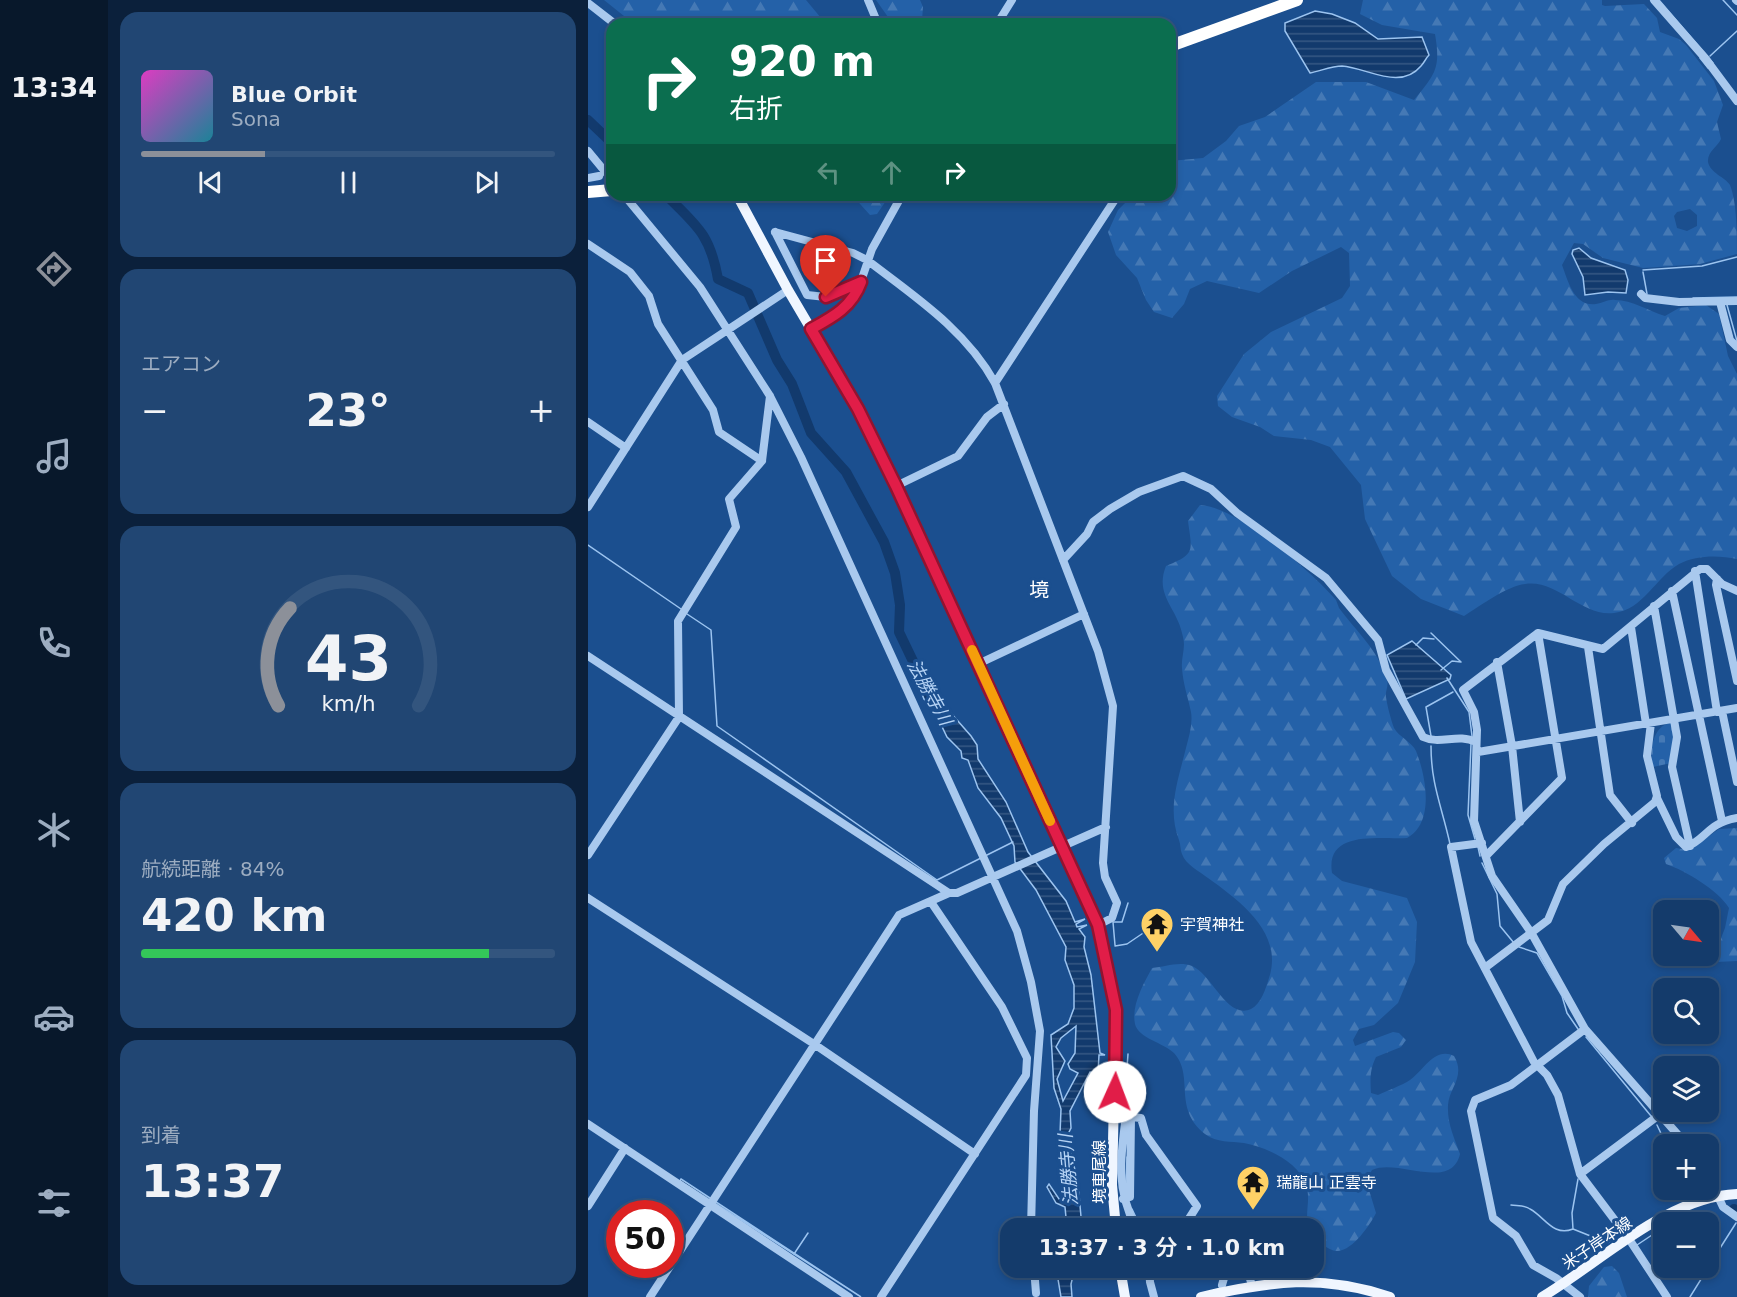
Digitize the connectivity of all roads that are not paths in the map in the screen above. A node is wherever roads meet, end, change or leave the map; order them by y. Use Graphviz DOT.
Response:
graph roads {
  1 [pos="868,0"];
  2 [pos="1012,0"];
  3 [pos="1297,0"];
  4 [pos="1654,0"];
  5 [pos="588,3"];
  6 [pos="607,18"];
  7 [pos="876,18"];
  8 [pos="1001,18"];
  9 [pos="1176,44"];
  10 [pos="1737,101"];
  11 [pos="588,151"];
  12 [pos="606,173"];
  13 [pos="599,176"];
  14 [pos="588,178"];
  15 [pos="606,190"];
  16 [pos="588,192"];
  17 [pos="629,201"];
  18 [pos="740,201"];
  19 [pos="899,201"];
  20 [pos="1114,201"];
  21 [pos="588,244"];
  22 [pos="867,260"];
  23 [pos="861,282"];
  24 [pos="788,290"];
  25 [pos="1641,294"];
  26 [pos="1737,301"];
  27 [pos="1720,302"];
  28 [pos="726,329"];
  29 [pos="811,329"];
  30 [pos="1737,347"];
  31 [pos="682,360"];
  32 [pos="995,383"];
  33 [pos="770,396"];
  34 [pos="1004,404"];
  35 [pos="588,423"];
  36 [pos="626,448"];
  37 [pos="762,461"];
  38 [pos="896,486"];
  39 [pos="588,507"];
  40 [pos="1063,560"];
  41 [pos="1695,572"];
  42 [pos="1718,579"];
  43 [pos="1672,591"];
  44 [pos="1737,591"];
  45 [pos="1654,606"];
  46 [pos="1084,614"];
  47 [pos="1631,627"];
  48 [pos="1538,633"];
  49 [pos="1588,647"];
  50 [pos="588,657"];
  51 [pos="1497,662"];
  52 [pos="978,664"];
  53 [pos="1737,681"];
  54 [pos="1737,708"];
  55 [pos="1719,711"];
  56 [pos="1700,715"];
  57 [pos="679,717"];
  58 [pos="1673,719"];
  59 [pos="1649,724"];
  60 [pos="1601,731"];
  61 [pos="1556,739"];
  62 [pos="1476,742"];
  63 [pos="1512,746"];
  64 [pos="1478,752"];
  65 [pos="1737,782"];
  66 [pos="1657,798"];
  67 [pos="1737,818"];
  68 [pos="1722,821"];
  69 [pos="1520,822"];
  70 [pos="1632,823"];
  71 [pos="1106,827"];
  72 [pos="1482,843"];
  73 [pos="1062,846"];
  74 [pos="1690,846"];
  75 [pos="588,855"];
  76 [pos="1486,856"];
  77 [pos="994,876"];
  78 [pos="949,893"];
  79 [pos="588,898"];
  80 [pos="931,902"];
  81 [pos="1098,925"];
  82 [pos="1532,934"];
  83 [pos="1486,967"];
  84 [pos="1585,1029"];
  85 [pos="814,1044"];
  86 [pos="1536,1066"];
  87 [pos="1653,1108"];
  88 [pos="1653,1119"];
  89 [pos="1666,1122"];
  90 [pos="588,1124"];
  91 [pos="1677,1134"];
  92 [pos="625,1148"];
  93 [pos="975,1154"];
  94 [pos="1580,1174"];
  95 [pos="1737,1194"];
  96 [pos="1719,1195"];
  97 [pos="1702,1200"];
  98 [pos="710,1205"];
  99 [pos="588,1206"];
  100 [pos="1737,1217"];
  101 [pos="1031,1218"];
  102 [pos="1115,1218"];
  103 [pos="1132,1218"];
  104 [pos="1189,1218"];
  105 [pos="1629,1239"];
  106 [pos="1035,1278"];
  107 [pos="1122,1278"];
  108 [pos="1150,1278"];
  109 [pos="1224,1278"];
  110 [pos="1250,1278"];
  111 [pos="1564,1283"];
  112 [pos="1222,1286"];
  113 [pos="1252,1286"];
  114 [pos="1036,1293"];
  115 [pos="1373,1294"];
  116 [pos="650,1297"];
  117 [pos="849,1297"];
  118 [pos="882,1297"];
  119 [pos="1125,1297"];
  120 [pos="1155,1297"];
  121 [pos="1201,1297"];
  122 [pos="1390,1297"];
  123 [pos="1542,1297"];
  124 [pos="1580,1297"];
  125 [pos="1667,1297"];
  1 -- 7 [label="street"];
  2 -- 8 [label="street"];
  3 -- 9 [label="highway"];
  4 -- 10 [label="street"];
  5 -- 6 [label="street"];
  11 -- 12 [label="street"];
  13 -- 14 [label="street"];
  15 -- 16 [label="highway"];
  17 -- 28 [label="street"];
  18 -- 24 [label="main road, 境車尾線"];
  19 -- 22 [label="street"];
  20 -- 32 [label="street"];
  21 -- 31 [label="street"];
  22 -- 23 [label="street"];
  22 -- 23 [label="street"];
  22 -- 32 [label="street"];
  23 -- 29 [label="street"];
  24 -- 28 [label="street"];
  24 -- 29 [label="main road, 境車尾線"];
  25 -- 27 [label="street"];
  26 -- 27 [label="street"];
  27 -- 30 [label="street"];
  28 -- 31 [label="street"];
  28 -- 33 [label="street"];
  29 -- 38 [label="main road, 境車尾線"];
  31 -- 36 [label="street"];
  31 -- 37 [label="street"];
  32 -- 34 [label="street"];
  33 -- 37 [label="street"];
  33 -- 77 [label="street"];
  34 -- 38 [label="street"];
  34 -- 40 [label="street"];
  35 -- 36 [label="street"];
  36 -- 39 [label="street"];
  37 -- 57 [label="street"];
  38 -- 52 [label="main road, 境車尾線"];
  40 -- 46 [label="street"];
  40 -- 62 [label="street"];
  41 -- 42 [label="street"];
  41 -- 43 [label="street"];
  41 -- 55 [label="street"];
  42 -- 44 [label="street"];
  42 -- 53 [label="street"];
  43 -- 45 [label="street"];
  43 -- 56 [label="street"];
  45 -- 47 [label="street"];
  45 -- 58 [label="street"];
  46 -- 52 [label="street"];
  46 -- 71 [label="street"];
  47 -- 49 [label="street"];
  47 -- 59 [label="street"];
  48 -- 49 [label="street"];
  48 -- 51 [label="street"];
  48 -- 61 [label="street"];
  49 -- 60 [label="street"];
  50 -- 57 [label="street"];
  51 -- 62 [label="street"];
  51 -- 63 [label="street"];
  52 -- 73 [label="main road, 境車尾線"];
  54 -- 55 [label="street"];
  55 -- 56 [label="street"];
  55 -- 65 [label="street"];
  56 -- 58 [label="street"];
  56 -- 68 [label="street"];
  57 -- 75 [label="street"];
  57 -- 78 [label="street"];
  58 -- 59 [label="street"];
  58 -- 74 [label="street"];
  59 -- 60 [label="street"];
  59 -- 66 [label="street"];
  60 -- 61 [label="street"];
  60 -- 70 [label="street"];
  61 -- 63 [label="street"];
  61 -- 69 [label="street"];
  62 -- 64 [label="street"];
  63 -- 64 [label="street"];
  63 -- 69 [label="street"];
  64 -- 72 [label="street"];
  66 -- 70 [label="street"];
  66 -- 74 [label="street"];
  67 -- 68 [label="street"];
  68 -- 74 [label="street"];
  69 -- 76 [label="street"];
  70 -- 82 [label="street"];
  71 -- 73 [label="street"];
  71 -- 81 [label="street"];
  72 -- 76 [label="street"];
  72 -- 83 [label="street"];
  73 -- 77 [label="street"];
  73 -- 81 [label="main road, 境車尾線"];
  76 -- 82 [label="street"];
  77 -- 78 [label="street"];
  77 -- 101 [label="street"];
  78 -- 80 [label="street"];
  79 -- 85 [label="street"];
  80 -- 85 [label="street"];
  80 -- 93 [label="street"];
  81 -- 102 [label="main road, 境車尾線"];
  82 -- 83 [label="street"];
  82 -- 84 [label="street"];
  83 -- 86 [label="street"];
  84 -- 86 [label="street"];
  84 -- 87 [label="street"];
  85 -- 93 [label="street"];
  85 -- 98 [label="street"];
  86 -- 94 [label="street"];
  86 -- 111 [label="street"];
  88 -- 94 [label="street"];
  89 -- 91 [label="street"];
  90 -- 92 [label="street"];
  92 -- 98 [label="street"];
  92 -- 99 [label="street"];
  93 -- 118 [label="street"];
  94 -- 105 [label="street"];
  95 -- 96 [label="main road, 米子岸本線"];
  96 -- 100 [label="street"];
  97 -- 105 [label="main road, 米子岸本線"];
  98 -- 116 [label="street"];
  98 -- 117 [label="street"];
  103 -- 104 [label="street"];
  105 -- 111 [label="main road, 米子岸本線"];
  105 -- 125 [label="street"];
  106 -- 114 [label="street"];
  107 -- 119 [label="main road"];
  108 -- 120 [label="street"];
  109 -- 112 [label="street"];
  110 -- 113 [label="street"];
  111 -- 123 [label="main road, 米子岸本線"];
  111 -- 124 [label="street"];
  113 -- 115 [label="main road"];
  113 -- 121 [label="main road"];
  115 -- 122 [label="main road"];
}
